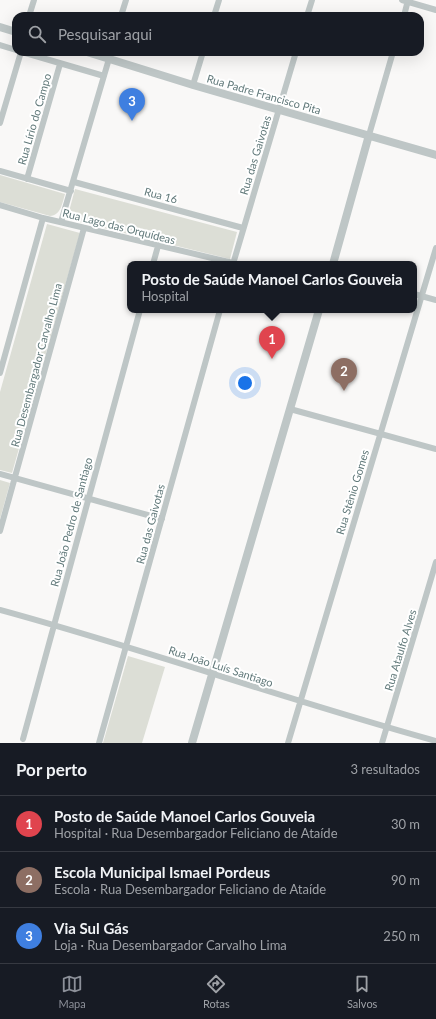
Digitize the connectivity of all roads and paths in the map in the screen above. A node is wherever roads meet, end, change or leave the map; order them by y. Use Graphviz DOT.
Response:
graph roads {
  1 [pos="34,0"];
  2 [pos="126,0"];
  3 [pos="219,0"];
  4 [pos="312,0"];
  5 [pos="406,1"];
  6 [pos="436,10"];
  7 [pos="30,12"];
  8 [pos="122,12"];
  9 [pos="215,12"];
  10 [pos="308,12"];
  11 [pos="405,12"];
  12 [pos="0,27"];
  13 [pos="12,31"];
  14 [pos="0,45"];
  15 [pos="12,49"];
  16 [pos="20,56"];
  17 [pos="34,56"];
  18 [pos="110,56"];
  19 [pos="113,56"];
  20 [pos="202,56"];
  21 [pos="295,56"];
  22 [pos="392,56"];
  23 [pos="60,64"];
  24 [pos="104,76"];
  25 [pos="193,85"];
  26 [pos="279,109"];
  27 [pos="0,123"];
  28 [pos="369,135"];
  29 [pos="436,155"];
  30 [pos="0,171"];
  31 [pos="27,179"];
  32 [pos="74,182"];
  33 [pos="71,191"];
  34 [pos="0,205"];
  35 [pos="43,218"];
  36 [pos="61,222"];
  37 [pos="84,228"];
  38 [pos="243,228"];
  39 [pos="158,246"];
  40 [pos="436,248"];
  41 [pos="154,261"];
  42 [pos="220,261"];
  43 [pos="234,261"];
  44 [pos="334,261"];
  45 [pos="417,295"];
  46 [pos="421,296"];
  47 [pos="436,300"];
  48 [pos="417,310"];
  49 [pos="139,313"];
  50 [pos="219,313"];
  51 [pos="318,313"];
  52 [pos="416,313"];
  53 [pos="0,372"];
  54 [pos="290,409"];
  55 [pos="380,435"];
  56 [pos="436,449"];
  57 [pos="0,474"];
  58 [pos="15,478"];
  59 [pos="88,498"];
  60 [pos="162,519"];
  61 [pos="0,531"];
  62 [pos="436,562"];
  63 [pos="0,610"];
  64 [pos="54,624"];
  65 [pos="127,646"];
  66 [pos="213,675"];
  67 [pos="300,701"];
  68 [pos="386,728"];
  69 [pos="23,739"];
  70 [pos="436,741"];
  71 [pos="99,743"];
  72 [pos="192,743"];
  73 [pos="288,743"];
  74 [pos="382,743"];
  1 -- 7 [label="street"];
  2 -- 8 [label="street"];
  3 -- 9 [label="street"];
  4 -- 10 [label="street"];
  5 -- 6 [label="street"];
  5 -- 11 [label="street"];
  12 -- 13 [label="street"];
  14 -- 15 [label="street"];
  16 -- 27 [label="street"];
  17 -- 23 [label="street"];
  18 -- 24 [label="street"];
  19 -- 25 [label="street, Rua Padre Francisco Pita"];
  20 -- 25 [label="street"];
  21 -- 26 [label="street, Rua das Gaivotas"];
  22 -- 28 [label="street"];
  23 -- 24 [label="street"];
  23 -- 31 [label="street, Rua Lírio do Campo"];
  24 -- 32 [label="street"];
  25 -- 26 [label="street, Rua Padre Francisco Pita"];
  26 -- 28 [label="street, Rua Padre Francisco Pita"];
  26 -- 38 [label="street, Rua das Gaivotas"];
  28 -- 29 [label="street, Rua Padre Francisco Pita"];
  28 -- 44 [label="street"];
  30 -- 31 [label="street, Rua Lago das Orquídeas"];
  31 -- 33 [label="street, Rua Lago das Orquídeas"];
  32 -- 33 [label="street"];
  32 -- 38 [label="street, Rua 16"];
  33 -- 36 [label="street"];
  34 -- 35 [label="street, Rua Lago das Orquídeas"];
  35 -- 36 [label="street, Rua Lago das Orquídeas"];
  35 -- 53 [label="street"];
  36 -- 37 [label="street, Rua Lago das Orquídeas"];
  37 -- 39 [label="street, Rua Lago das Orquídeas"];
  37 -- 58 [label="street, Rua Desembargador Carvalho Lima"];
  38 -- 43 [label="street, Rua das Gaivotas"];
  39 -- 41 [label="street"];
  39 -- 42 [label="street, Rua Lago das Orquídeas"];
  40 -- 46 [label="street, Rua Stênio Gomes"];
  45 -- 46 [label="street"];
  46 -- 47 [label="street"];
  46 -- 48 [label="street, Rua Stênio Gomes"];
  49 -- 59 [label="street, Rua João Pedro de Santiago"];
  50 -- 60 [label="street, Rua das Gaivotas"];
  51 -- 54 [label="street"];
  52 -- 55 [label="street, Rua Stênio Gomes"];
  54 -- 55 [label="street"];
  54 -- 66 [label="street"];
  55 -- 56 [label="street"];
  55 -- 67 [label="street, Rua Stênio Gomes"];
  57 -- 58 [label="street"];
  58 -- 59 [label="street"];
  58 -- 61 [label="street, Rua Desembargador Carvalho Lima"];
  59 -- 60 [label="street"];
  59 -- 64 [label="street, Rua João Pedro de Santiago"];
  60 -- 65 [label="street, Rua das Gaivotas"];
  62 -- 68 [label="street, Rua Ataulfo Alves"];
  63 -- 64 [label="street, Rua João Luís Santiago"];
  64 -- 65 [label="street, Rua João Luís Santiago"];
  64 -- 69 [label="street, Rua João Pedro de Santiago"];
  65 -- 66 [label="street, Rua João Luís Santiago"];
  65 -- 71 [label="street, Rua das Gaivotas"];
  66 -- 67 [label="street, Rua João Luís Santiago"];
  66 -- 72 [label="street"];
  67 -- 68 [label="street, Rua João Luís Santiago"];
  67 -- 73 [label="street, Rua Stênio Gomes"];
  68 -- 70 [label="street, Rua João Luís Santiago"];
  68 -- 74 [label="street, Rua Ataulfo Alves"];
}
